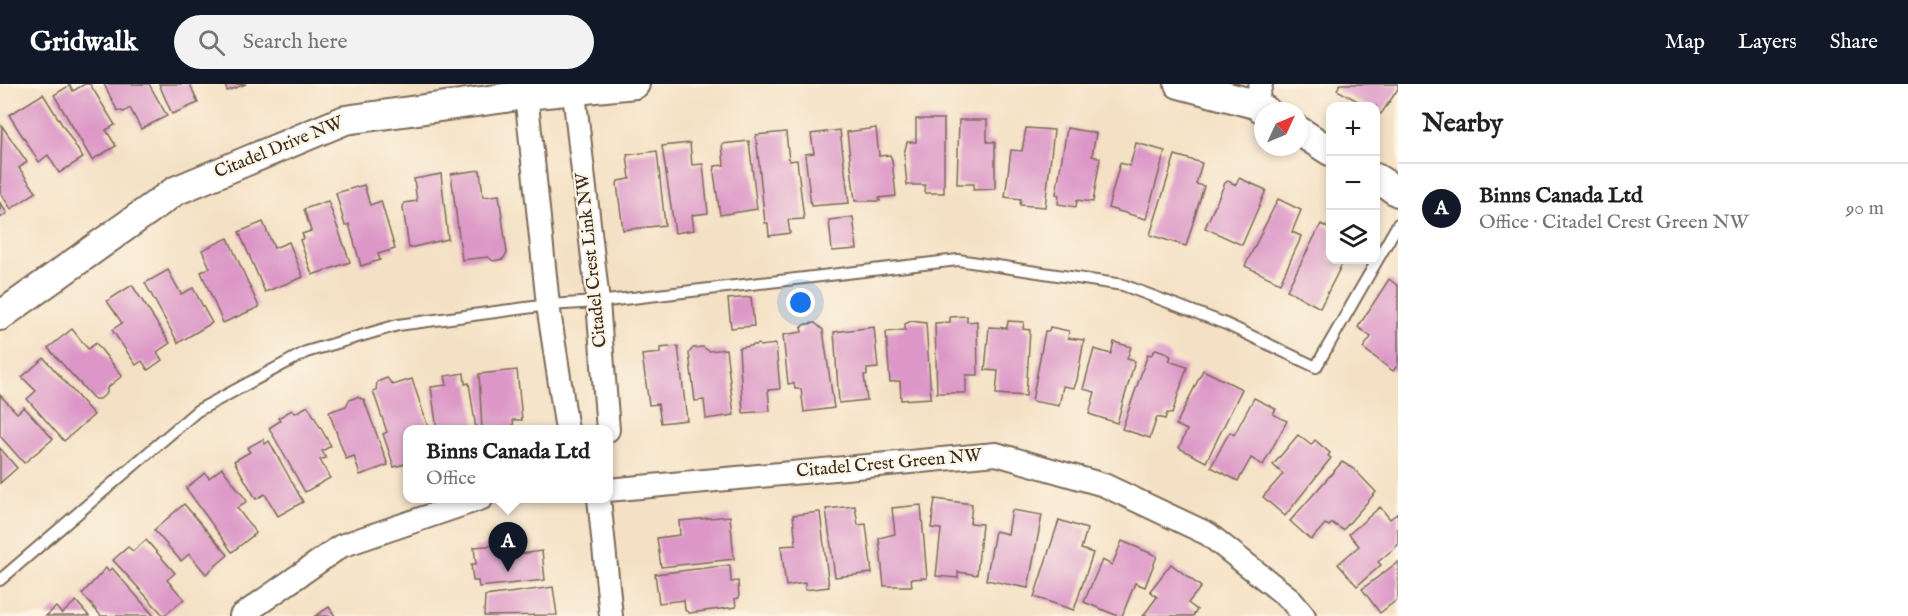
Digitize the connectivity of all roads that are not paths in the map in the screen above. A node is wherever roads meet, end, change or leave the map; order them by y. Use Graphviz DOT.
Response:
graph roads {
  1 [pos="634,84"];
  2 [pos="1179,84"];
  3 [pos="573,88"];
  4 [pos="525,89"];
  5 [pos="1261,100"];
  6 [pos="1308,137"];
  7 [pos="1326,148"];
  8 [pos="1380,181"];
  9 [pos="1398,192"];
  10 [pos="1398,224"];
  11 [pos="598,302"];
  12 [pos="548,305"];
  13 [pos="0,315"];
  14 [pos="566,425"];
  15 [pos="607,425"];
  16 [pos="613,490"];
  17 [pos="467,503"];
  18 [pos="600,503"];
  19 [pos="0,580"];
  20 [pos="241,616"];
  21 [pos="611,616"];
  22 [pos="1304,616"];
  1 -- 3 [label="street, Citadel Drive NW"];
  2 -- 5 [label="street"];
  3 -- 4 [label="street, Citadel Drive NW"];
  3 -- 11 [label="street, Citadel Crest Link NW"];
  4 -- 12 [label="street"];
  4 -- 13 [label="street, Citadel Drive NW"];
  6 -- 7 [label="street"];
  8 -- 9 [label="street"];
  10 -- 11 [label="lane"];
  11 -- 12 [label="lane"];
  11 -- 15 [label="street, Citadel Crest Link NW"];
  12 -- 14 [label="street"];
  12 -- 19 [label="lane"];
  16 -- 22 [label="street, Citadel Crest Green NW"];
  17 -- 20 [label="street"];
  18 -- 21 [label="street"];
}
